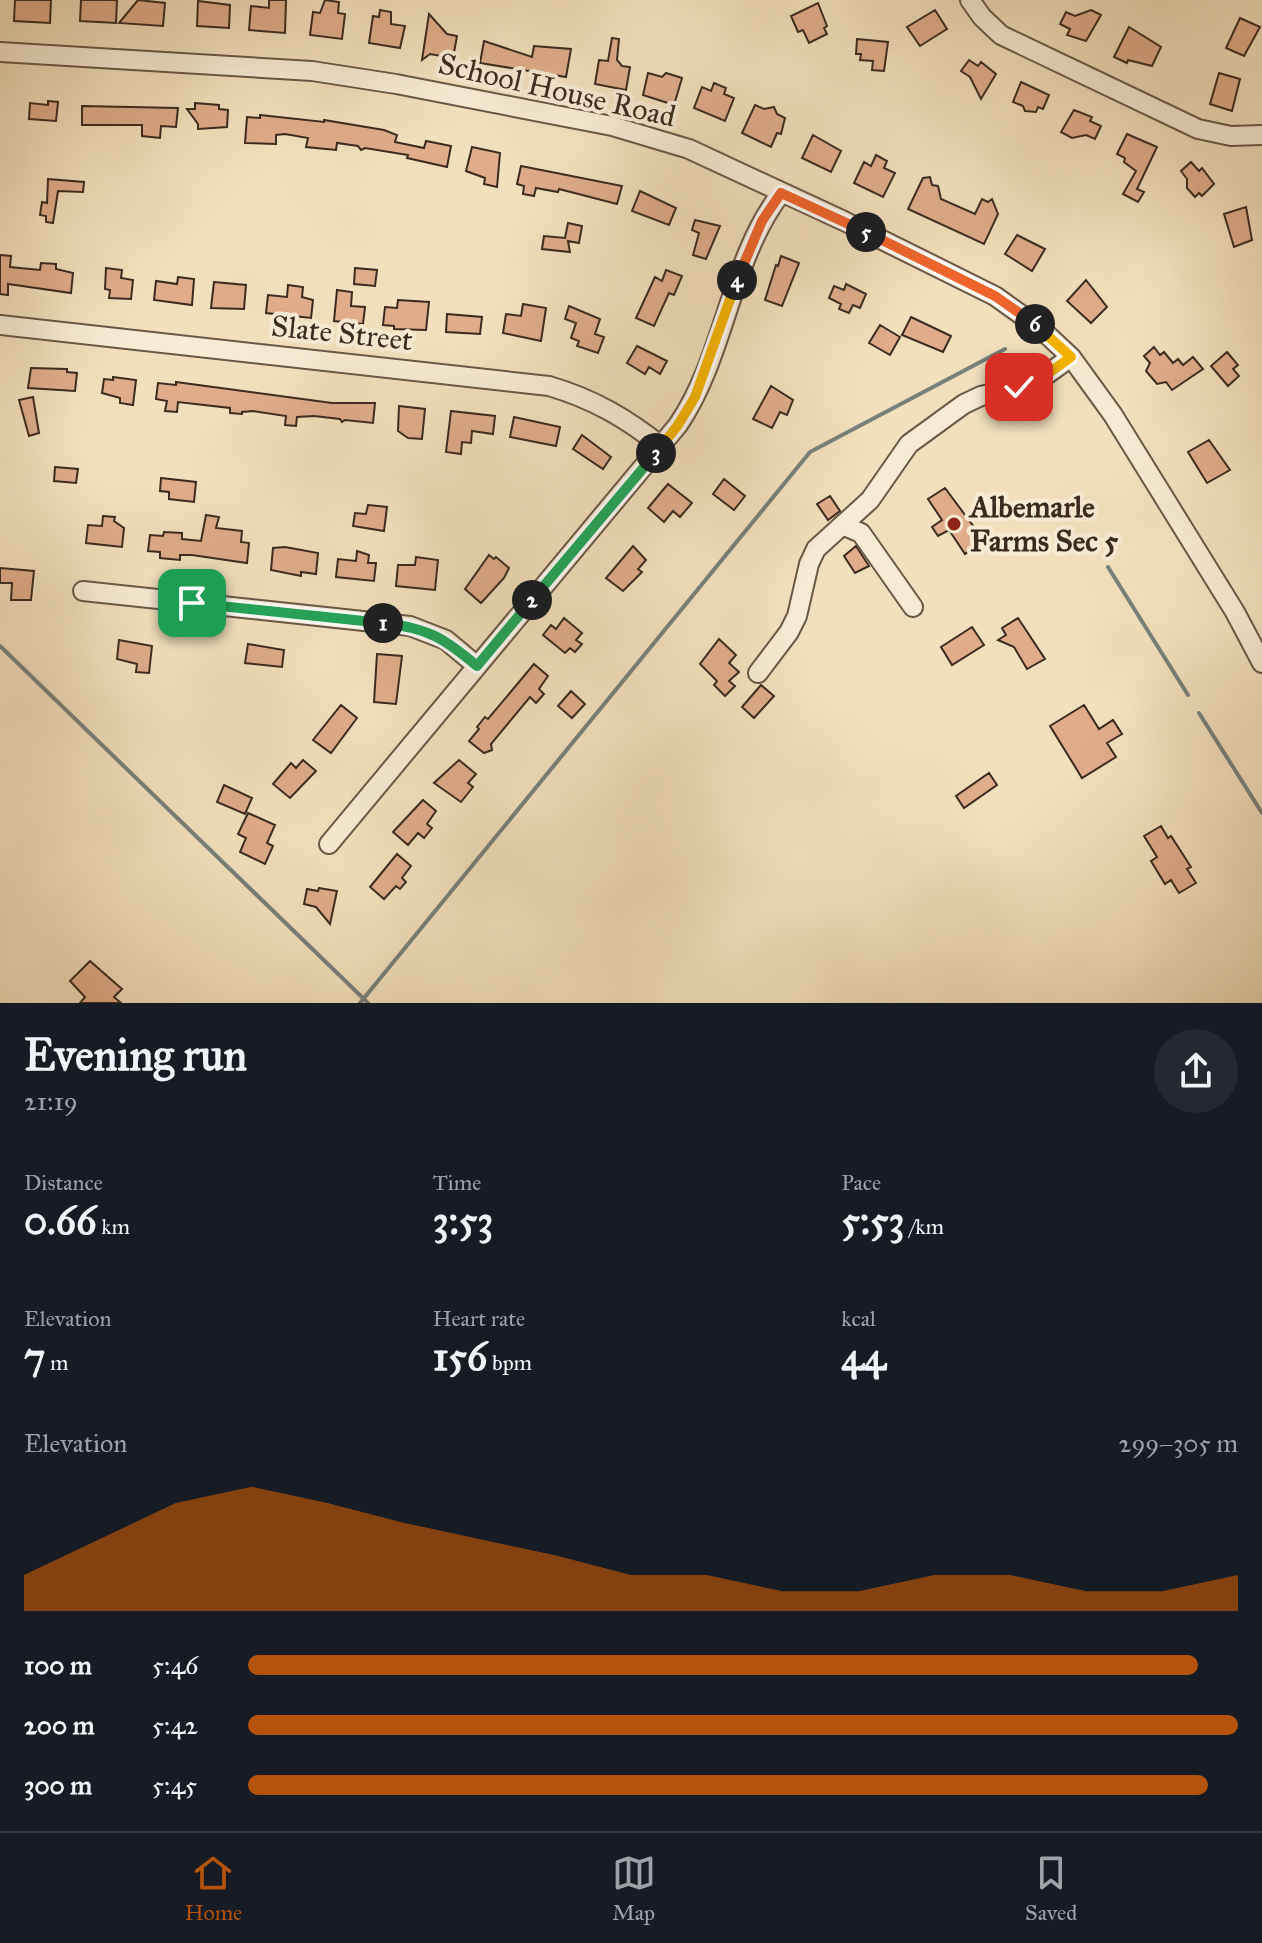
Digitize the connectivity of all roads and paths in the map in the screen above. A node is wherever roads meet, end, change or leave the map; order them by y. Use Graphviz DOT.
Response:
graph roads {
  1 [pos="970,0"];
  2 [pos="0,52"];
  3 [pos="1262,135"];
  4 [pos="781,193"];
  5 [pos="0,325"];
  6 [pos="1071,357"];
  7 [pos="661,446"];
  8 [pos="842,525"];
  9 [pos="83,591"];
  10 [pos="913,607"];
  11 [pos="1262,663"];
  12 [pos="477,666"];
  13 [pos="758,673"];
  14 [pos="329,844"];
  1 -- 3 [label="street"];
  2 -- 4 [label="street, School House Road"];
  4 -- 6 [label="street, School House Road"];
  4 -- 7 [label="street"];
  5 -- 7 [label="street, Slate Street"];
  6 -- 8 [label="street"];
  6 -- 11 [label="street, School House Road"];
  7 -- 12 [label="street"];
  8 -- 10 [label="street"];
  8 -- 13 [label="street"];
  9 -- 12 [label="street"];
  12 -- 14 [label="street"];
}
